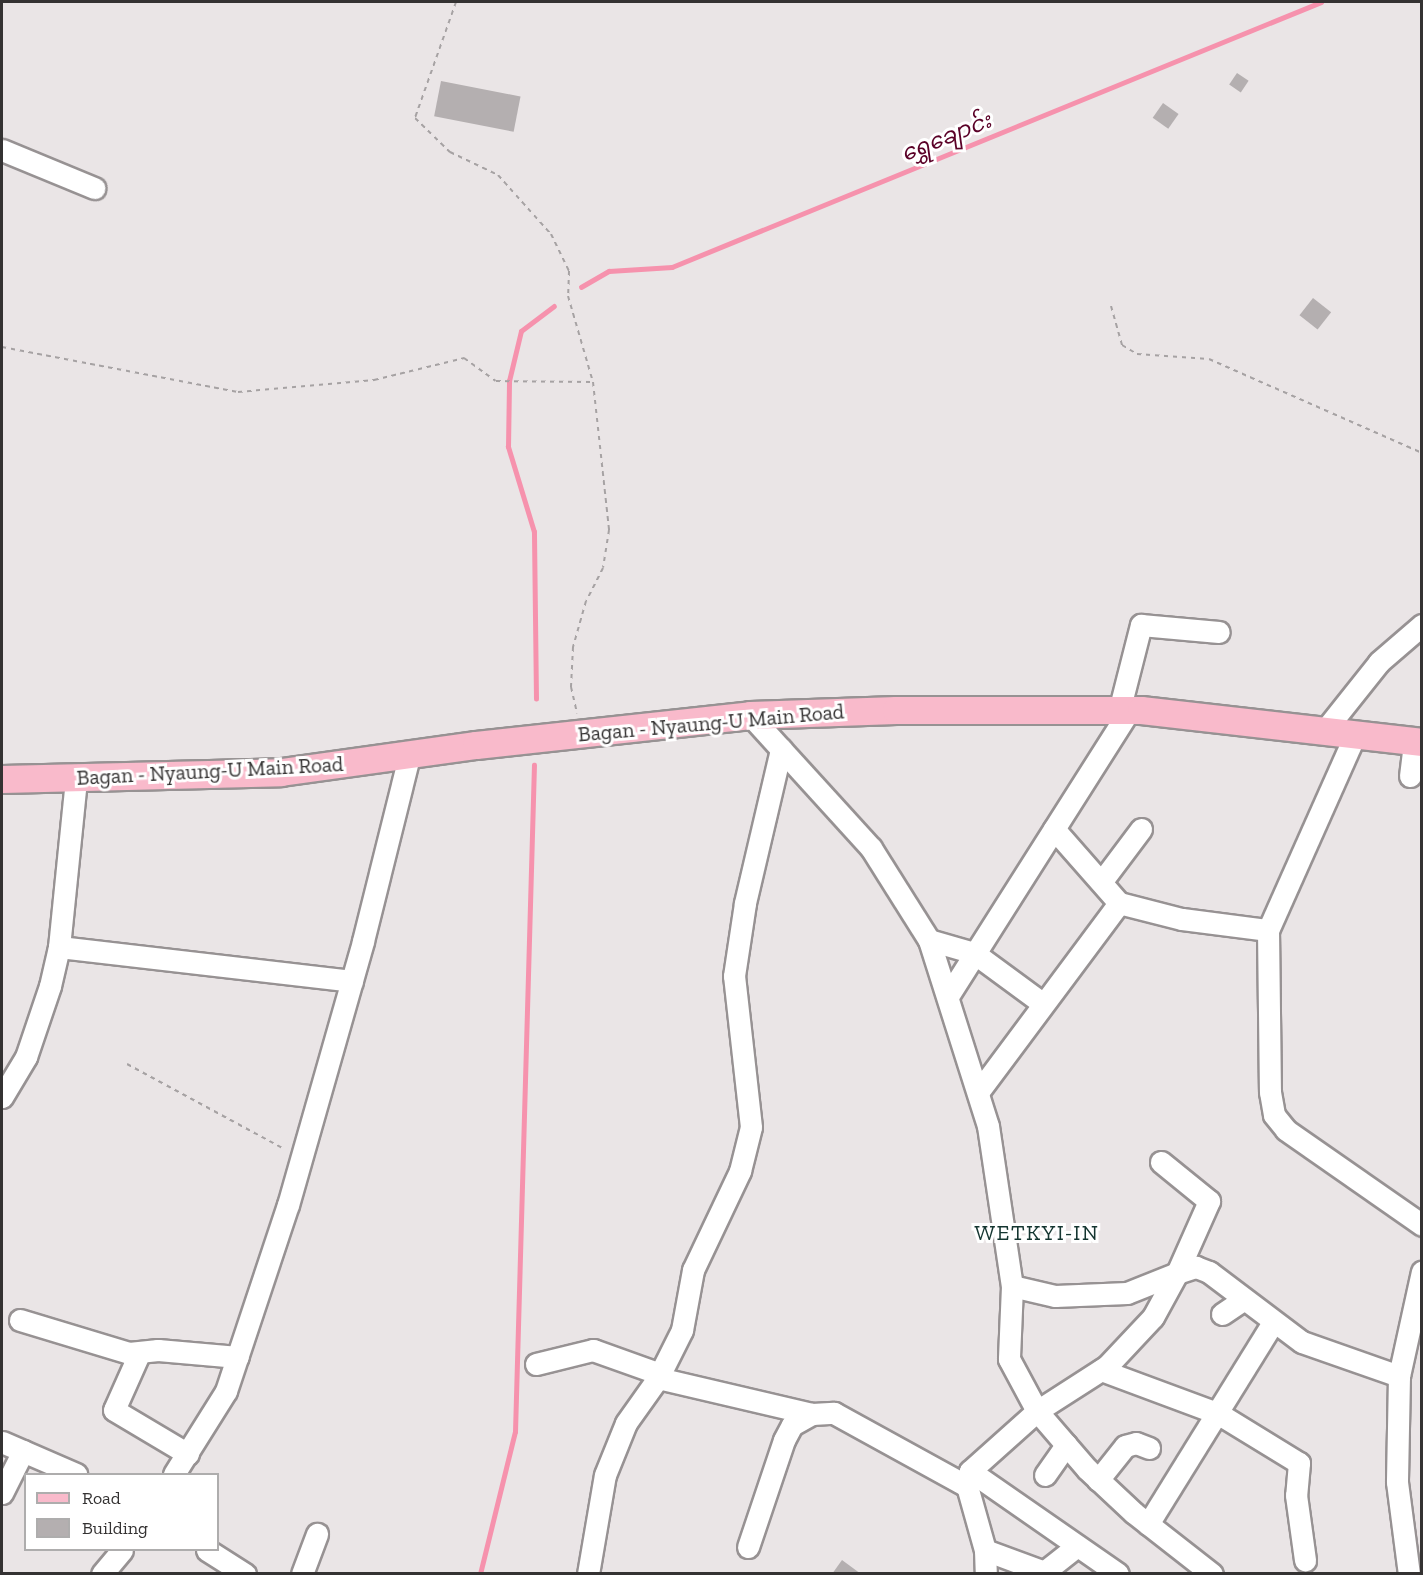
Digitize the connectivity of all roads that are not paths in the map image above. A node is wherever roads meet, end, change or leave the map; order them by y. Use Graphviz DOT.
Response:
graph roads {
  1 [pos="2,150"];
  2 [pos="94,188"];
  3 [pos="1422,625"];
  4 [pos="1219,632"];
  5 [pos="1124,711"];
  6 [pos="750,715"];
  7 [pos="1325,730"];
  8 [pos="1355,735"];
  9 [pos="1418,742"];
  10 [pos="781,749"];
  11 [pos="409,757"];
  12 [pos="1410,776"];
  13 [pos="2,779"];
  14 [pos="76,779"];
  15 [pos="1054,829"];
  16 [pos="1141,829"];
  17 [pos="1102,881"];
  18 [pos="1119,903"];
  19 [pos="1268,930"];
  20 [pos="929,940"];
  21 [pos="59,948"];
  22 [pos="974,953"];
  23 [pos="352,981"];
  24 [pos="948,996"];
  25 [pos="1042,1003"];
  26 [pos="979,1091"];
  27 [pos="2,1097"];
  28 [pos="1161,1162"];
  29 [pos="1422,1225"];
  30 [pos="1422,1271"];
  31 [pos="1177,1273"];
  32 [pos="1011,1286"];
  33 [pos="1242,1300"];
  34 [pos="1222,1314"];
  35 [pos="20,1320"];
  36 [pos="1272,1324"];
  37 [pos="139,1354"];
  38 [pos="237,1357"];
  39 [pos="536,1364"];
  40 [pos="1101,1370"];
  41 [pos="659,1376"];
  42 [pos="1399,1376"];
  43 [pos="1037,1410"];
  44 [pos="812,1414"];
  45 [pos="1219,1414"];
  46 [pos="2,1442"];
  47 [pos="1066,1445"];
  48 [pos="1149,1449"];
  49 [pos="23,1451"];
  50 [pos="188,1454"];
  51 [pos="74,1473"];
  52 [pos="175,1473"];
  53 [pos="1045,1475"];
  54 [pos="968,1478"];
  55 [pos="1098,1480"];
  56 [pos="2,1493"];
  57 [pos="1148,1524"];
  58 [pos="317,1534"];
  59 [pos="1077,1546"];
  60 [pos="748,1547"];
  61 [pos="985,1550"];
  62 [pos="121,1551"];
  63 [pos="209,1551"];
  64 [pos="1305,1560"];
  65 [pos="102,1574"];
  66 [pos="245,1574"];
  67 [pos="302,1574"];
  68 [pos="588,1574"];
  69 [pos="986,1574"];
  70 [pos="1118,1574"];
  71 [pos="1212,1574"];
  72 [pos="1409,1574"];
  1 -- 2 [label="street"];
  3 -- 7 [label="street"];
  4 -- 5 [label="street"];
  5 -- 6 [label="main road, Bagan - Nyaung-U Main Road"];
  5 -- 7 [label="main road, Bagan - Nyaung-U Main Road"];
  5 -- 15 [label="street"];
  6 -- 10 [label="street"];
  6 -- 11 [label="main road, Bagan - Nyaung-U Main Road"];
  7 -- 8 [label="main road, Bagan - Nyaung-U Main Road"];
  8 -- 9 [label="main road, Bagan - Nyaung-U Main Road"];
  8 -- 19 [label="street"];
  9 -- 12 [label="street"];
  10 -- 20 [label="street"];
  10 -- 41 [label="street"];
  11 -- 14 [label="main road, Bagan - Nyaung-U Main Road"];
  11 -- 23 [label="street"];
  13 -- 14 [label="main road, Bagan - Nyaung-U Main Road"];
  14 -- 21 [label="street"];
  15 -- 17 [label="street"];
  15 -- 22 [label="street"];
  16 -- 17 [label="street"];
  17 -- 18 [label="street"];
  18 -- 19 [label="street"];
  18 -- 25 [label="street"];
  19 -- 29 [label="street"];
  20 -- 22 [label="street"];
  20 -- 24 [label="street"];
  21 -- 23 [label="street"];
  21 -- 27 [label="street"];
  22 -- 24 [label="street"];
  22 -- 25 [label="street"];
  23 -- 38 [label="street"];
  24 -- 26 [label="street"];
  25 -- 26 [label="street"];
  26 -- 32 [label="street"];
  28 -- 31 [label="street"];
  30 -- 42 [label="street"];
  31 -- 32 [label="street"];
  31 -- 33 [label="street"];
  31 -- 40 [label="street"];
  32 -- 43 [label="street"];
  33 -- 34 [label="street"];
  33 -- 36 [label="street"];
  35 -- 37 [label="street"];
  36 -- 42 [label="street"];
  36 -- 45 [label="street"];
  37 -- 38 [label="street"];
  37 -- 50 [label="street"];
  38 -- 50 [label="street"];
  39 -- 41 [label="street"];
  40 -- 43 [label="street"];
  40 -- 45 [label="street"];
  41 -- 44 [label="street"];
  41 -- 68 [label="street"];
  42 -- 72 [label="street"];
  43 -- 47 [label="street"];
  43 -- 54 [label="street"];
  44 -- 54 [label="street"];
  44 -- 60 [label="street"];
  45 -- 57 [label="street"];
  45 -- 64 [label="street"];
  46 -- 49 [label="street"];
  47 -- 53 [label="street"];
  47 -- 55 [label="street"];
  48 -- 55 [label="street"];
  49 -- 51 [label="street"];
  49 -- 56 [label="street"];
  50 -- 52 [label="street"];
  54 -- 59 [label="street"];
  54 -- 61 [label="street"];
  55 -- 57 [label="street"];
  57 -- 71 [label="street"];
  58 -- 67 [label="street"];
  59 -- 61 [label="street"];
  59 -- 70 [label="street"];
  61 -- 69 [label="street"];
  62 -- 65 [label="street"];
  63 -- 66 [label="street"];
}
